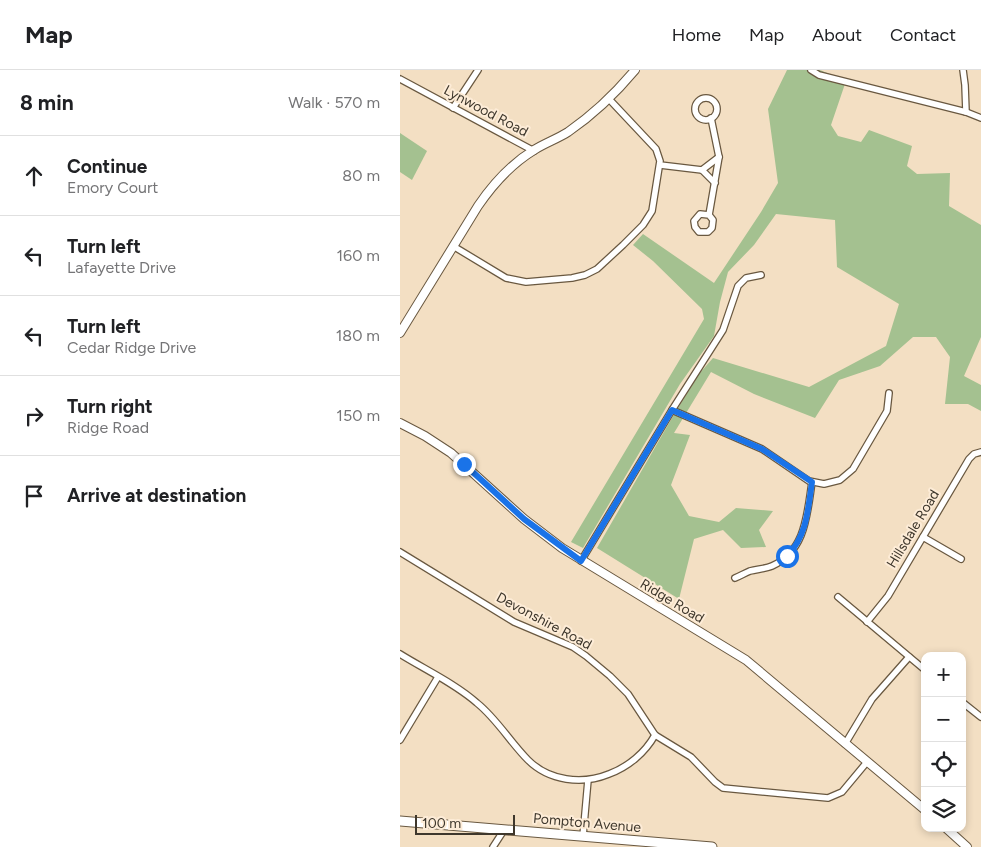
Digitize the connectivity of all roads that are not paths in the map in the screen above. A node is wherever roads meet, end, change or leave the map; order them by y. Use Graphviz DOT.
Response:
graph roads {
  1 [pos="478,70"];
  2 [pos="635,70"];
  3 [pos="811,70"];
  4 [pos="962,70"];
  5 [pos="400,79"];
  6 [pos="609,99"];
  7 [pos="454,108"];
  8 [pos="966,112"];
  9 [pos="711,118"];
  10 [pos="981,118"];
  11 [pos="534,150"];
  12 [pos="719,157"];
  13 [pos="660,165"];
  14 [pos="702,170"];
  15 [pos="715,183"];
  16 [pos="710,215"];
  17 [pos="453,246"];
  18 [pos="761,275"];
  19 [pos="400,333"];
  20 [pos="889,393"];
  21 [pos="672,410"];
  22 [pos="400,423"];
  23 [pos="981,452"];
  24 [pos="812,482"];
  25 [pos="923,537"];
  26 [pos="400,552"];
  27 [pos="961,559"];
  28 [pos="581,561"];
  29 [pos="735,578"];
  30 [pos="838,597"];
  31 [pos="867,622"];
  32 [pos="400,654"];
  33 [pos="908,656"];
  34 [pos="921,667"];
  35 [pos="438,677"];
  36 [pos="966,705"];
  37 [pos="981,717"];
  38 [pos="655,735"];
  39 [pos="400,740"];
  40 [pos="846,744"];
  41 [pos="867,762"];
  42 [pos="588,780"];
  43 [pos="921,807"];
  44 [pos="400,821"];
  45 [pos="504,830"];
  46 [pos="950,832"];
  47 [pos="583,836"];
  48 [pos="618,843"];
  49 [pos="493,847"];
  50 [pos="712,847"];
  51 [pos="967,847"];
  1 -- 7 [label="street"];
  2 -- 6 [label="main road"];
  3 -- 8 [label="street"];
  4 -- 8 [label="street"];
  5 -- 7 [label="street, Lynwood Road"];
  6 -- 11 [label="main road"];
  6 -- 13 [label="street"];
  7 -- 11 [label="street, Lynwood Road"];
  8 -- 10 [label="street"];
  9 -- 12 [label="street"];
  11 -- 17 [label="main road"];
  12 -- 14 [label="street"];
  12 -- 15 [label="street"];
  13 -- 14 [label="street"];
  13 -- 17 [label="street"];
  14 -- 15 [label="street"];
  15 -- 16 [label="street"];
  17 -- 19 [label="main road"];
  18 -- 21 [label="street"];
  20 -- 24 [label="street"];
  21 -- 24 [label="street"];
  21 -- 28 [label="street"];
  22 -- 28 [label="main road, Ridge Road"];
  23 -- 25 [label="street, Hillsdale Road"];
  24 -- 29 [label="street"];
  25 -- 27 [label="street"];
  25 -- 31 [label="street, Hillsdale Road"];
  26 -- 38 [label="street, Devonshire Road"];
  28 -- 40 [label="main road, Ridge Road"];
  30 -- 31 [label="street"];
  31 -- 33 [label="street"];
  32 -- 35 [label="street"];
  33 -- 34 [label="street"];
  33 -- 40 [label="street"];
  35 -- 39 [label="street"];
  35 -- 42 [label="street"];
  36 -- 37 [label="street"];
  38 -- 41 [label="street"];
  38 -- 42 [label="street"];
  40 -- 41 [label="main road, Ridge Road"];
  41 -- 43 [label="main road, Ridge Road"];
  42 -- 47 [label="street"];
  44 -- 45 [label="main road, Pompton Avenue"];
  45 -- 47 [label="main road, Pompton Avenue"];
  45 -- 49 [label="street"];
  46 -- 51 [label="main road"];
  47 -- 48 [label="main road, Pompton Avenue"];
  48 -- 50 [label="main road, Pompton Avenue"];
}
